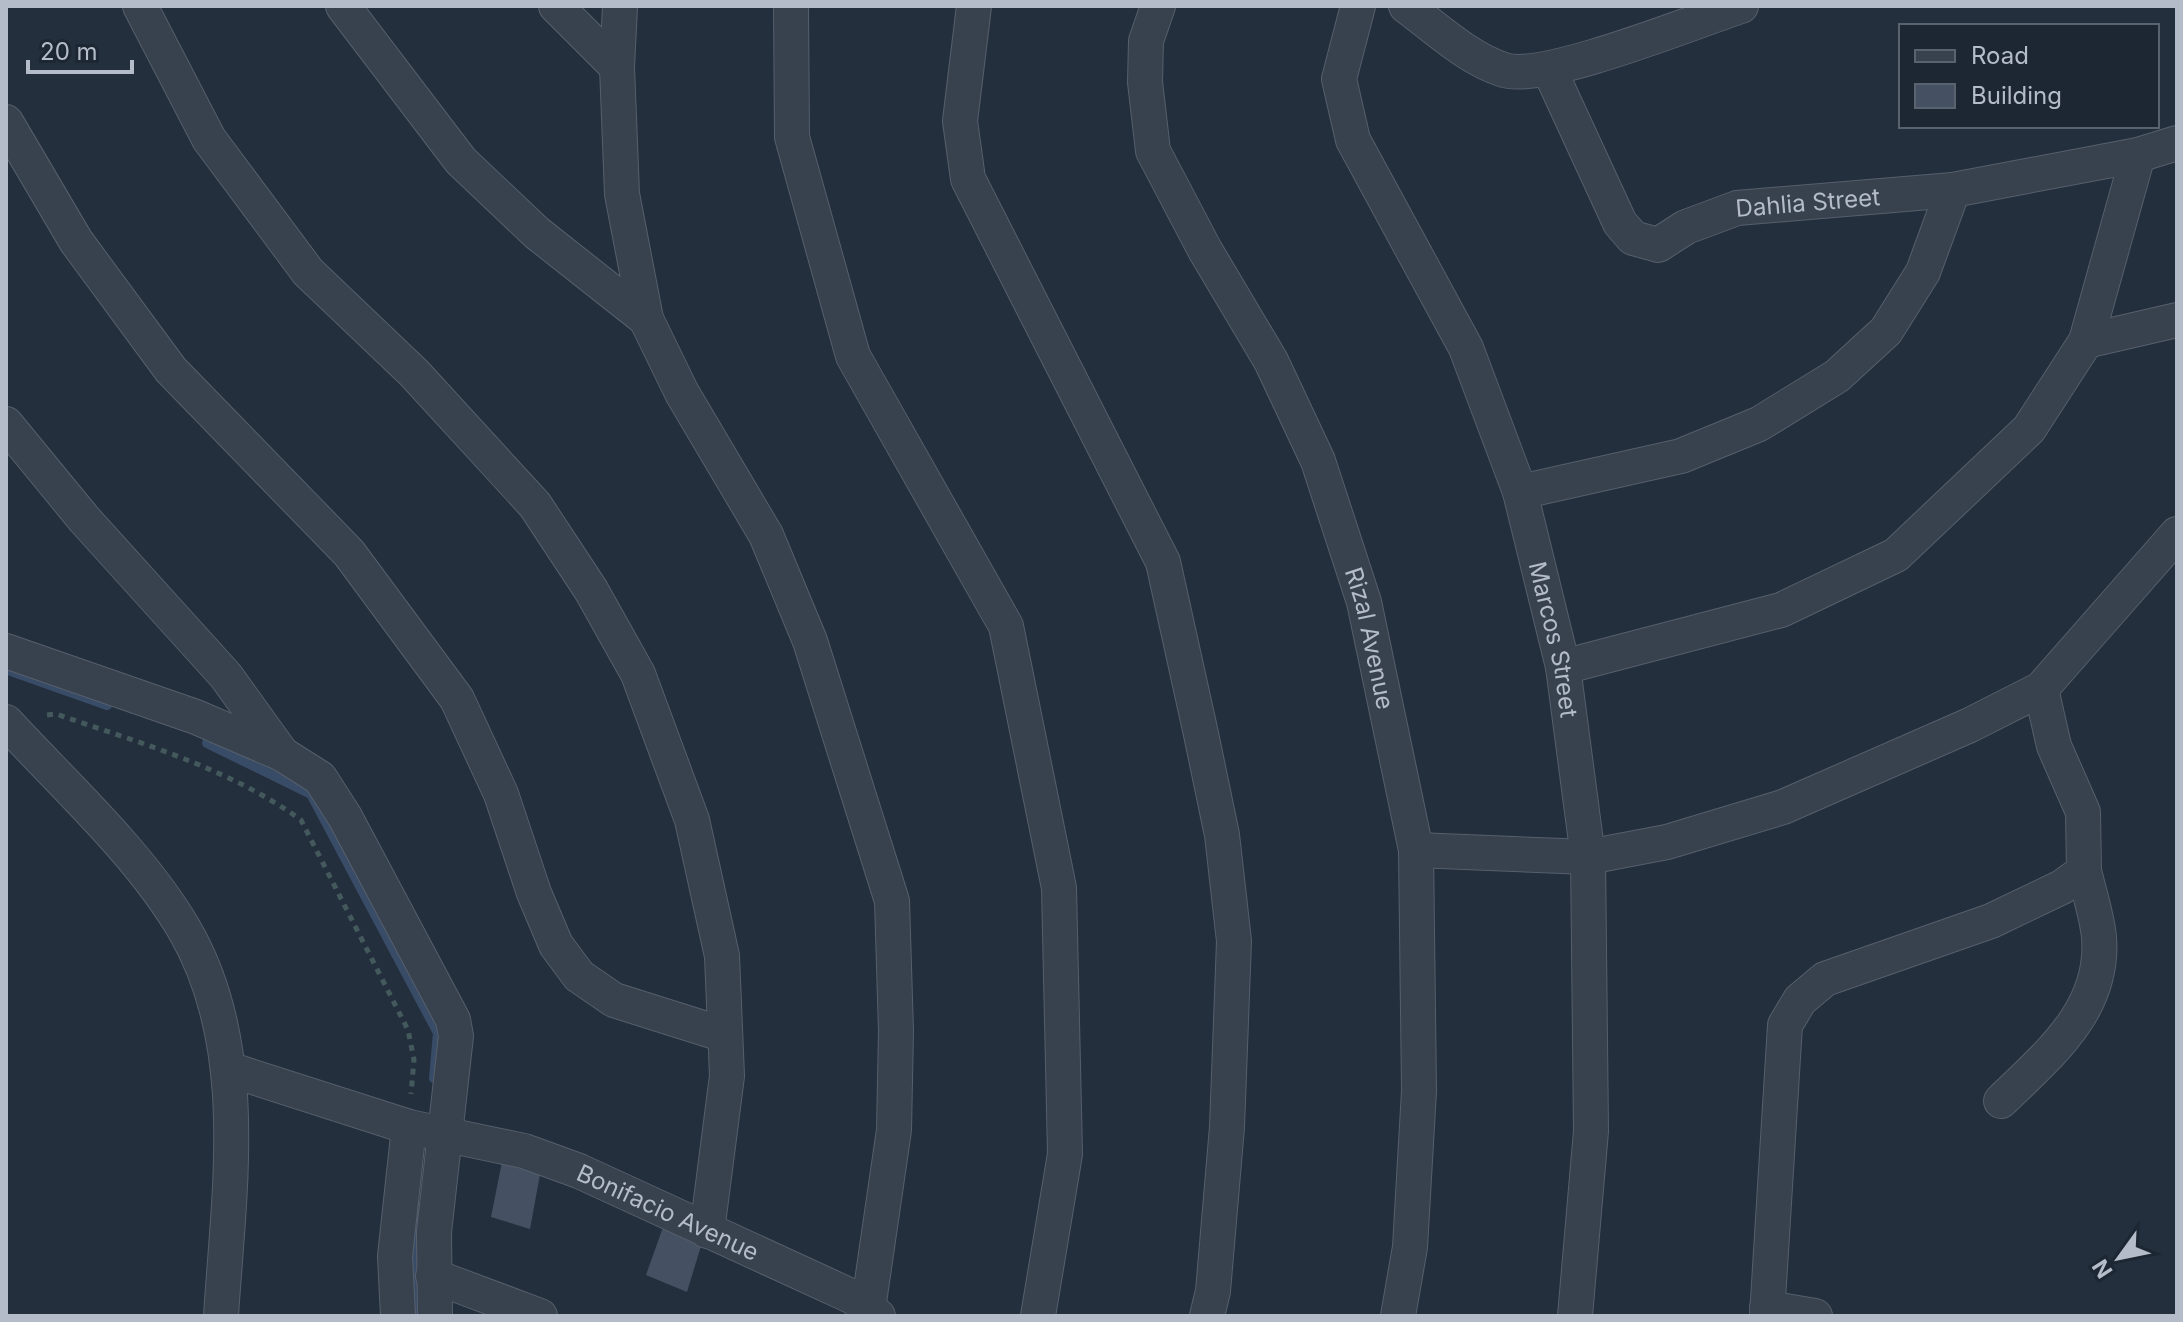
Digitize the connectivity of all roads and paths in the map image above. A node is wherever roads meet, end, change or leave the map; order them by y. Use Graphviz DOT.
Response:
graph roads {
  1 [pos="140,6"];
  2 [pos="343,6"];
  3 [pos="556,6"];
  4 [pos="620,6"];
  5 [pos="791,6"];
  6 [pos="974,6"];
  7 [pos="1158,6"];
  8 [pos="1358,6"];
  9 [pos="1406,6"];
  10 [pos="1741,6"];
  11 [pos="617,67"];
  12 [pos="1549,69"];
  13 [pos="6,122"];
  14 [pos="2177,143"];
  15 [pos="2138,155"];
  16 [pos="1953,190"];
  17 [pos="646,319"];
  18 [pos="2177,320"];
  19 [pos="2086,341"];
  20 [pos="6,424"];
  21 [pos="1520,492"];
  22 [pos="2177,534"];
  23 [pos="6,651"];
  24 [pos="1563,667"];
  25 [pos="2041,689"];
  26 [pos="44,715"];
  27 [pos="6,722"];
  28 [pos="282,754"];
  29 [pos="1416,850"];
  30 [pos="1588,857"];
  31 [pos="2084,871"];
  32 [pos="725,1035"];
  33 [pos="228,1069"];
  34 [pos="2001,1101"];
  35 [pos="409,1127"];
  36 [pos="446,1135"];
  37 [pos="707,1231"];
  38 [pos="433,1276"];
  39 [pos="873,1312"];
  40 [pos="1767,1312"];
  41 [pos="221,1316"];
  42 [pos="398,1316"];
  43 [pos="435,1316"];
  44 [pos="540,1316"];
  45 [pos="1038,1316"];
  46 [pos="1207,1316"];
  47 [pos="1398,1316"];
  48 [pos="1575,1316"];
  49 [pos="1815,1316"];
  1 -- 32 [label="street"];
  2 -- 17 [label="street"];
  3 -- 11 [label="street"];
  4 -- 11 [label="street"];
  5 -- 45 [label="street"];
  6 -- 46 [label="street"];
  7 -- 29 [label="street, Rizal Avenue"];
  8 -- 21 [label="street, Marcos Street"];
  9 -- 12 [label="street"];
  10 -- 12 [label="street"];
  11 -- 17 [label="street"];
  12 -- 16 [label="street, Dahlia Street"];
  13 -- 32 [label="street"];
  14 -- 15 [label="street, Dahlia Street"];
  15 -- 16 [label="street, Dahlia Street"];
  15 -- 19 [label="street"];
  16 -- 21 [label="street"];
  17 -- 39 [label="street"];
  18 -- 19 [label="street"];
  19 -- 24 [label="street"];
  20 -- 28 [label="street"];
  21 -- 24 [label="street, Marcos Street"];
  22 -- 25 [label="street"];
  23 -- 28 [label="street"];
  24 -- 30 [label="street, Marcos Street"];
  25 -- 30 [label="street"];
  25 -- 31 [label="street"];
  26 -- 35 [label="path"];
  27 -- 33 [label="street"];
  28 -- 36 [label="street"];
  29 -- 30 [label="street"];
  29 -- 47 [label="street, Rizal Avenue"];
  30 -- 48 [label="street, Marcos Street"];
  31 -- 34 [label="street"];
  31 -- 40 [label="street"];
  32 -- 37 [label="street"];
  33 -- 35 [label="street, Bonifacio Avenue"];
  33 -- 41 [label="street"];
  35 -- 36 [label="street, Bonifacio Avenue"];
  35 -- 42 [label="street"];
  36 -- 37 [label="street, Bonifacio Avenue"];
  36 -- 38 [label="street"];
  37 -- 39 [label="street, Bonifacio Avenue"];
  38 -- 43 [label="street"];
  38 -- 44 [label="street"];
  40 -- 49 [label="street"];
}
